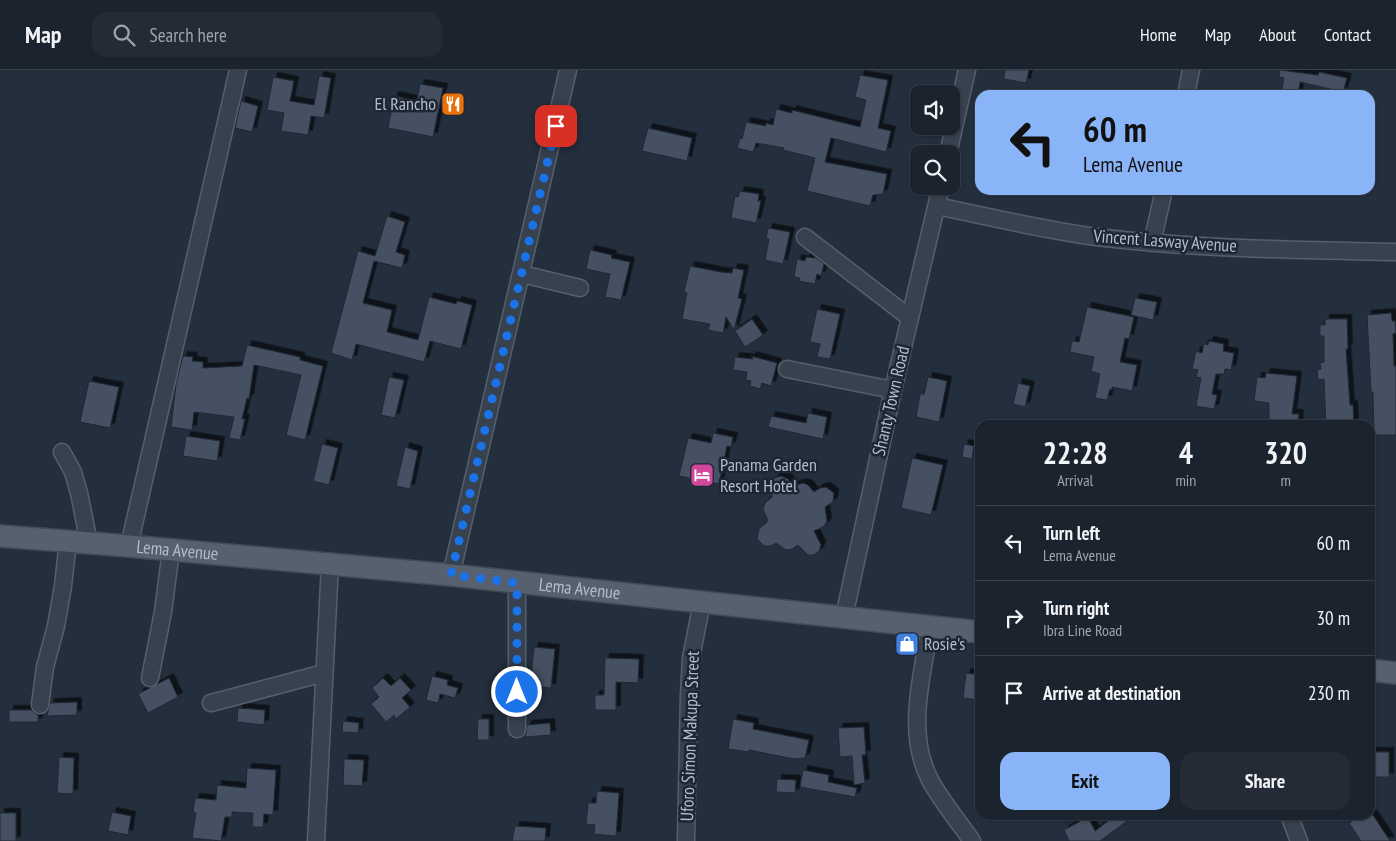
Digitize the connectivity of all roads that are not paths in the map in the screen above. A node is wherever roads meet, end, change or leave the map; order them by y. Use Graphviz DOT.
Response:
graph roads {
  1 [pos="238,70"];
  2 [pos="568,70"];
  3 [pos="966,70"];
  4 [pos="1191,70"];
  5 [pos="1187,90"];
  6 [pos="950,145"];
  7 [pos="940,195"];
  8 [pos="1163,195"];
  9 [pos="937,206"];
  10 [pos="805,238"];
  11 [pos="1152,243"];
  12 [pos="1396,252"];
  13 [pos="522,274"];
  14 [pos="580,288"];
  15 [pos="910,318"];
  16 [pos="786,369"];
  17 [pos="892,390"];
  18 [pos="62,452"];
  19 [pos="0,536"];
  20 [pos="68,541"];
  21 [pos="89,543"];
  22 [pos="129,546"];
  23 [pos="171,550"];
  24 [pos="330,564"];
  25 [pos="451,575"];
  26 [pos="517,583"];
  27 [pos="702,602"];
  28 [pos="844,617"];
  29 [pos="930,627"];
  30 [pos="975,632"];
  31 [pos="1375,671"];
  32 [pos="324,673"];
  33 [pos="1396,673"];
  34 [pos="150,678"];
  35 [pos="211,703"];
  36 [pos="40,705"];
  37 [pos="517,729"];
  38 [pos="1291,820"];
  39 [pos="316,841"];
  40 [pos="686,841"];
  41 [pos="972,841"];
  42 [pos="1299,841"];
  1 -- 22 [label="street"];
  2 -- 13 [label="street"];
  3 -- 6 [label="street"];
  4 -- 5 [label="street"];
  7 -- 9 [label="street, Shanty Town Road"];
  8 -- 11 [label="street"];
  9 -- 11 [label="street, Vincent Lasway Avenue"];
  9 -- 15 [label="street, Shanty Town Road"];
  10 -- 15 [label="street"];
  11 -- 12 [label="street, Vincent Lasway Avenue"];
  13 -- 14 [label="street"];
  13 -- 25 [label="street"];
  15 -- 17 [label="street, Shanty Town Road"];
  16 -- 17 [label="street"];
  17 -- 28 [label="street, Shanty Town Road"];
  18 -- 21 [label="street"];
  19 -- 20 [label="main road, Lema Avenue"];
  20 -- 21 [label="main road, Lema Avenue"];
  20 -- 36 [label="street"];
  21 -- 22 [label="main road, Lema Avenue"];
  22 -- 23 [label="main road, Lema Avenue"];
  23 -- 24 [label="main road, Lema Avenue"];
  23 -- 34 [label="street"];
  24 -- 25 [label="main road, Lema Avenue"];
  24 -- 32 [label="street"];
  25 -- 26 [label="main road, Lema Avenue"];
  26 -- 27 [label="main road, Lema Avenue"];
  26 -- 37 [label="street"];
  27 -- 28 [label="main road, Lema Avenue"];
  27 -- 40 [label="street, Uforo Simon Makupa Street"];
  28 -- 29 [label="main road, Lema Avenue"];
  29 -- 30 [label="main road, Lema Avenue"];
  29 -- 41 [label="street"];
  31 -- 33 [label="main road"];
  32 -- 35 [label="street"];
  32 -- 39 [label="street"];
  38 -- 42 [label="street"];
}
